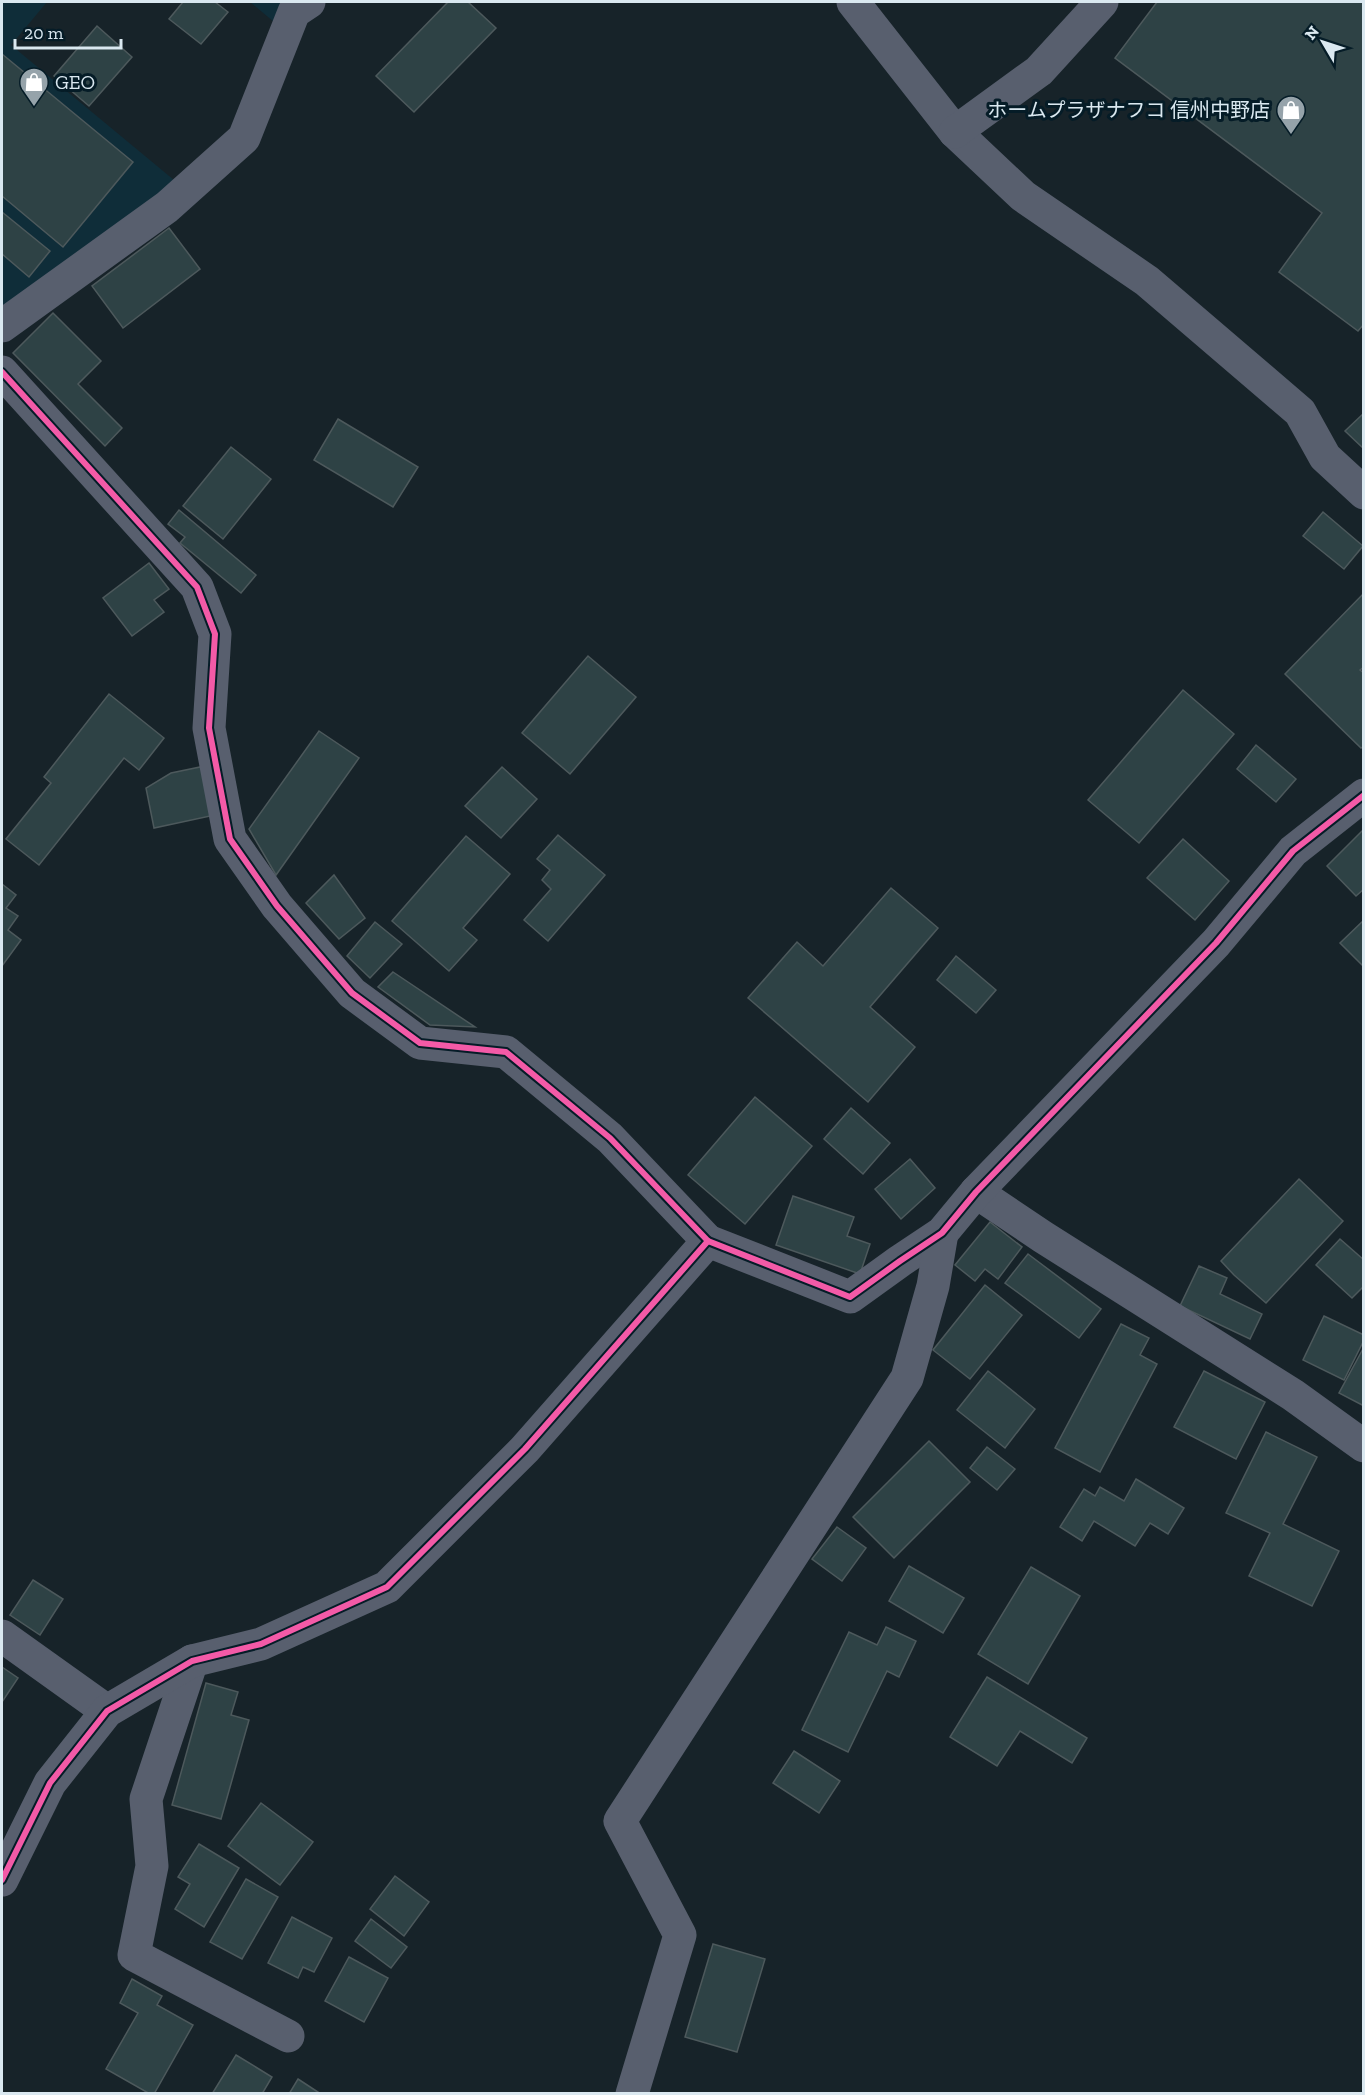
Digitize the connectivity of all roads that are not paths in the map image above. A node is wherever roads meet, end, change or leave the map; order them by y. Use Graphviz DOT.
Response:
graph roads {
  1 [pos="309,2"];
  2 [pos="853,2"];
  3 [pos="1102,2"];
  4 [pos="955,132"];
  5 [pos="2,324"];
  6 [pos="2,372"];
  7 [pos="1364,493"];
  8 [pos="1364,795"];
  9 [pos="976,1192"];
  10 [pos="942,1233"];
  11 [pos="708,1241"];
  12 [pos="1364,1446"];
  13 [pos="2,1636"];
  14 [pos="192,1661"];
  15 [pos="107,1712"];
  16 [pos="2,1880"];
  17 [pos="288,2036"];
  18 [pos="633,2094"];
  1 -- 5 [label="street"];
  2 -- 4 [label="street"];
  3 -- 4 [label="street"];
  4 -- 7 [label="street"];
  6 -- 11 [label="street"];
  8 -- 9 [label="street"];
  9 -- 10 [label="street"];
  9 -- 12 [label="street"];
  10 -- 11 [label="street"];
  10 -- 18 [label="street"];
  11 -- 14 [label="street"];
  13 -- 15 [label="street"];
  14 -- 15 [label="street"];
  14 -- 17 [label="street"];
  15 -- 16 [label="street"];
}
